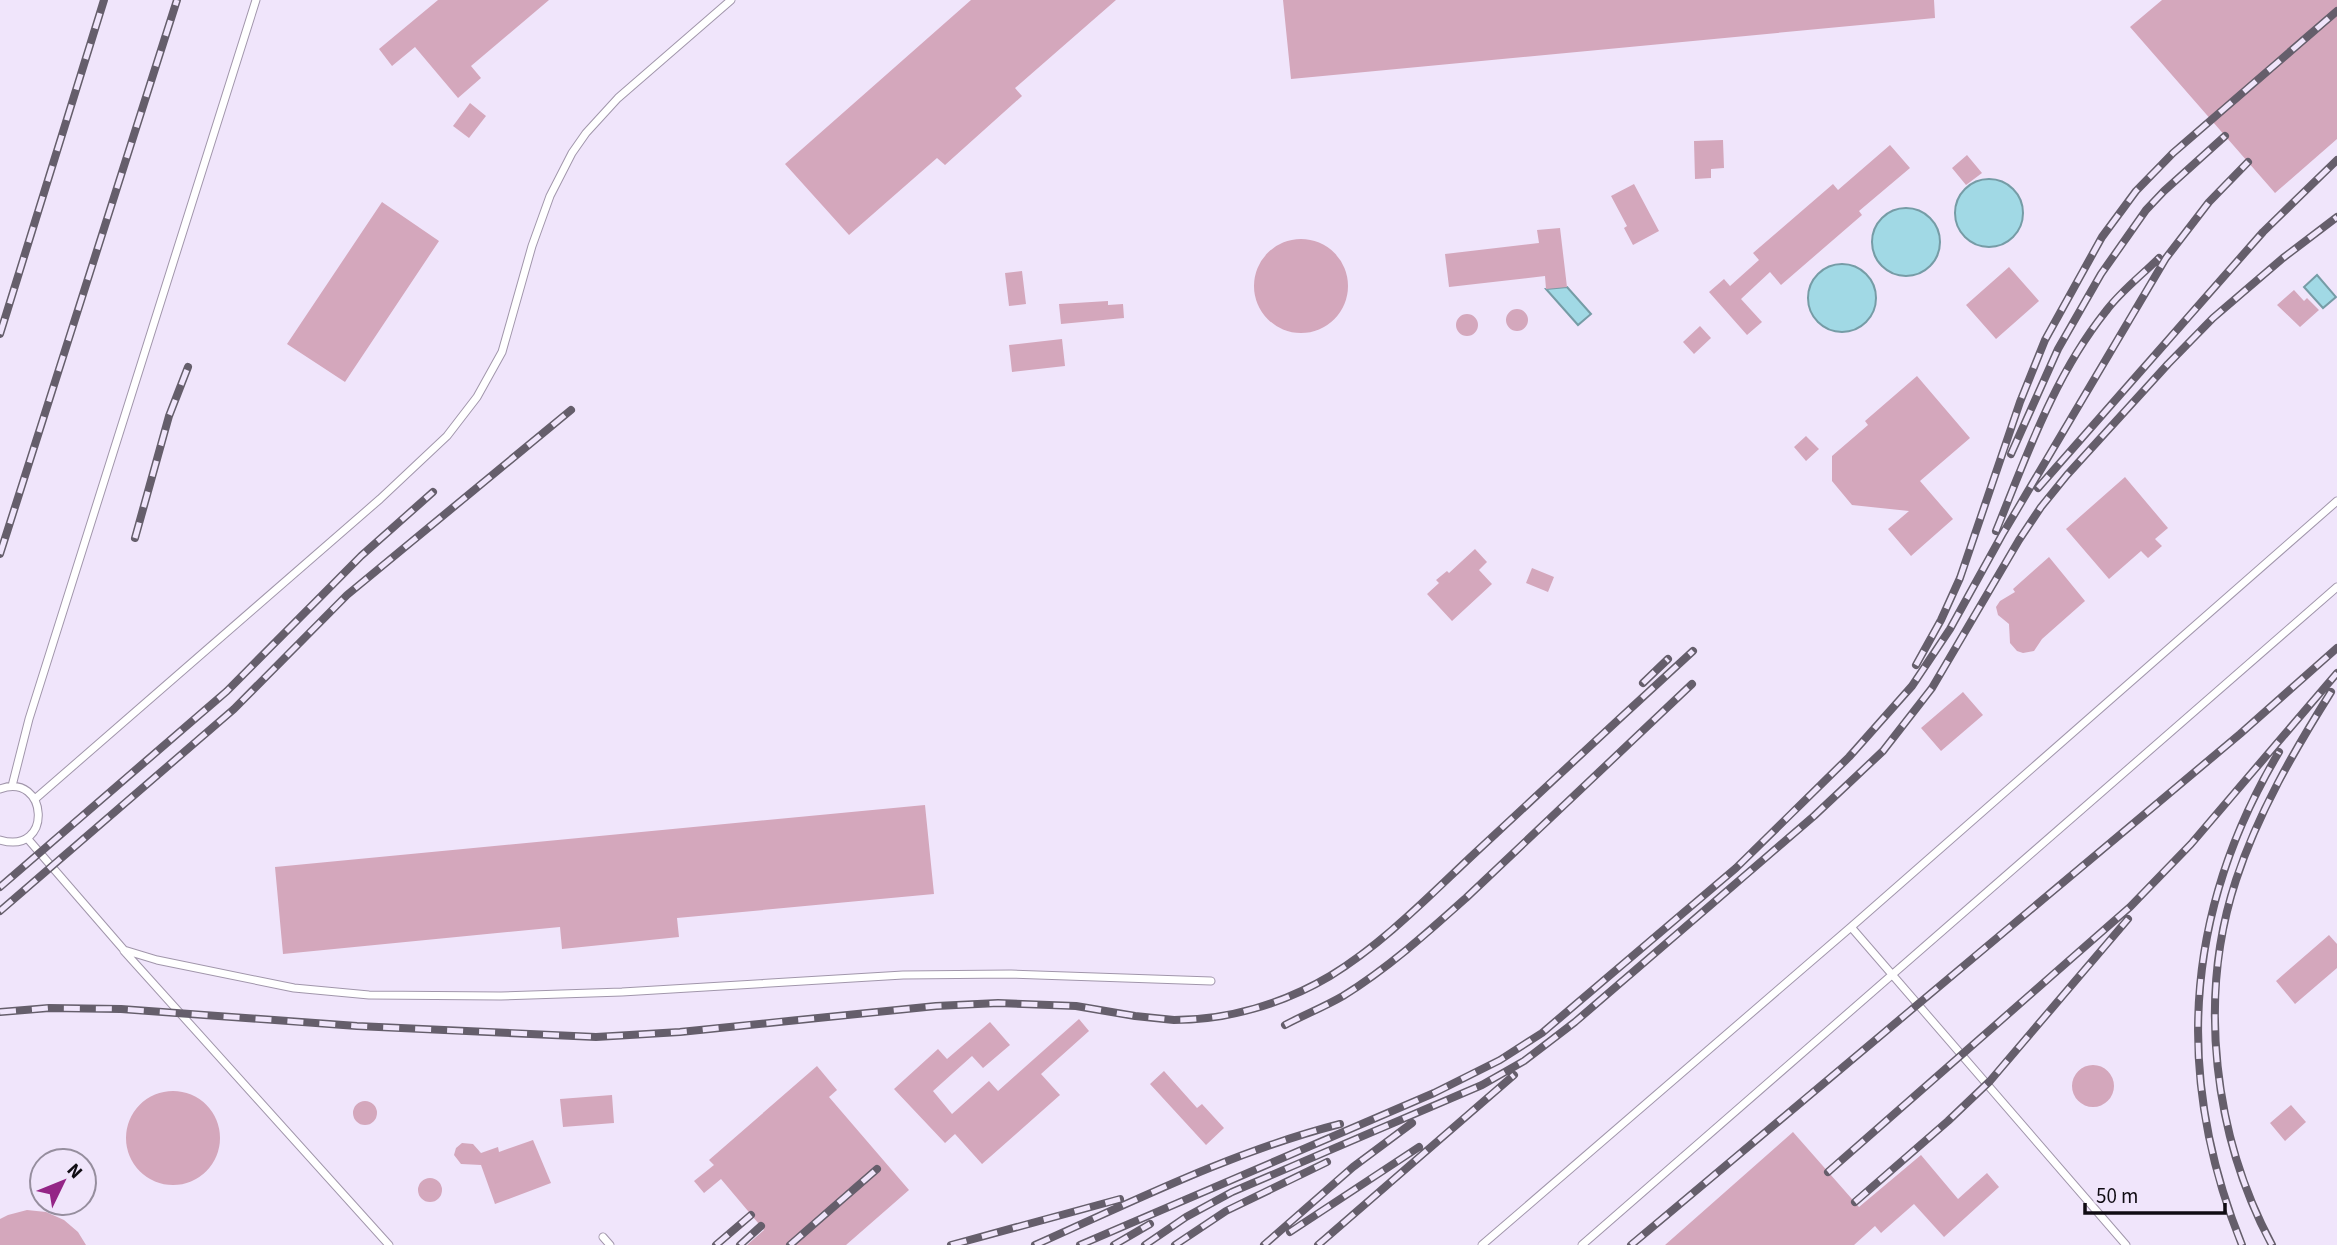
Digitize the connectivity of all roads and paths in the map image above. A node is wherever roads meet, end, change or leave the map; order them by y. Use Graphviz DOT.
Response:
graph roads {
  1 [pos="256,0"];
  2 [pos="731,0"];
  3 [pos="2337,501"];
  4 [pos="2337,587"];
  5 [pos="12,786"];
  6 [pos="0,789"];
  7 [pos="35,799"];
  8 [pos="27,838"];
  9 [pos="0,839"];
  10 [pos="1851,927"];
  11 [pos="124,950"];
  12 [pos="1893,976"];
  13 [pos="1211,981"];
  14 [pos="603,1237"];
  15 [pos="389,1245"];
  16 [pos="610,1245"];
  17 [pos="1482,1245"];
  18 [pos="1582,1245"];
  19 [pos="2126,1245"];
  1 -- 5 [label="lane"];
  2 -- 7 [label="lane"];
  3 -- 10 [label="lane"];
  4 -- 12 [label="lane"];
  5 -- 6 [label="lane"];
  5 -- 7 [label="lane"];
  7 -- 8 [label="lane"];
  8 -- 9 [label="lane"];
  8 -- 11 [label="lane"];
  10 -- 12 [label="lane"];
  10 -- 17 [label="lane"];
  11 -- 13 [label="lane"];
  11 -- 15 [label="lane"];
  12 -- 18 [label="lane"];
  12 -- 19 [label="lane"];
  14 -- 16 [label="lane"];
}
